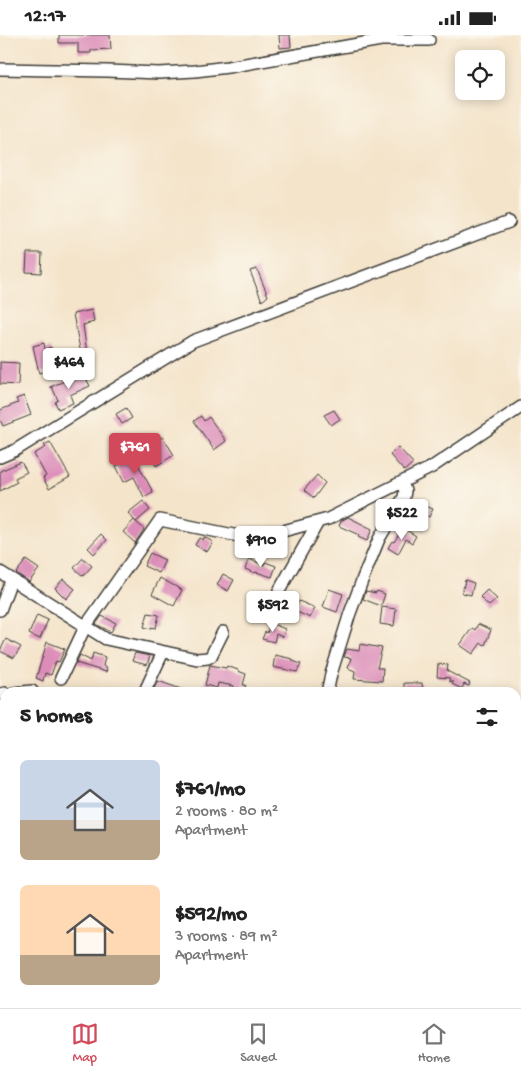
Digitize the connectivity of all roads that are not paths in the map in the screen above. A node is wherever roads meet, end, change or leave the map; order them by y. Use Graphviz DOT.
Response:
graph roads {
  1 [pos="429,40"];
  2 [pos="0,69"];
  3 [pos="509,222"];
  4 [pos="521,407"];
  5 [pos="0,457"];
  6 [pos="402,482"];
  7 [pos="318,522"];
  8 [pos="0,572"];
  9 [pos="11,580"];
  10 [pos="279,591"];
  11 [pos="0,610"];
  12 [pos="85,627"];
  13 [pos="223,632"];
  14 [pos="164,652"];
  15 [pos="61,678"];
  16 [pos="147,687"];
  17 [pos="328,687"];
  1 -- 2 [label="street"];
  3 -- 5 [label="street"];
  4 -- 6 [label="street"];
  6 -- 7 [label="street"];
  6 -- 17 [label="street"];
  7 -- 10 [label="street"];
  7 -- 12 [label="street"];
  8 -- 9 [label="street"];
  9 -- 11 [label="street"];
  9 -- 12 [label="street"];
  12 -- 14 [label="street"];
  12 -- 15 [label="street"];
  13 -- 14 [label="street"];
  14 -- 16 [label="street"];
}
